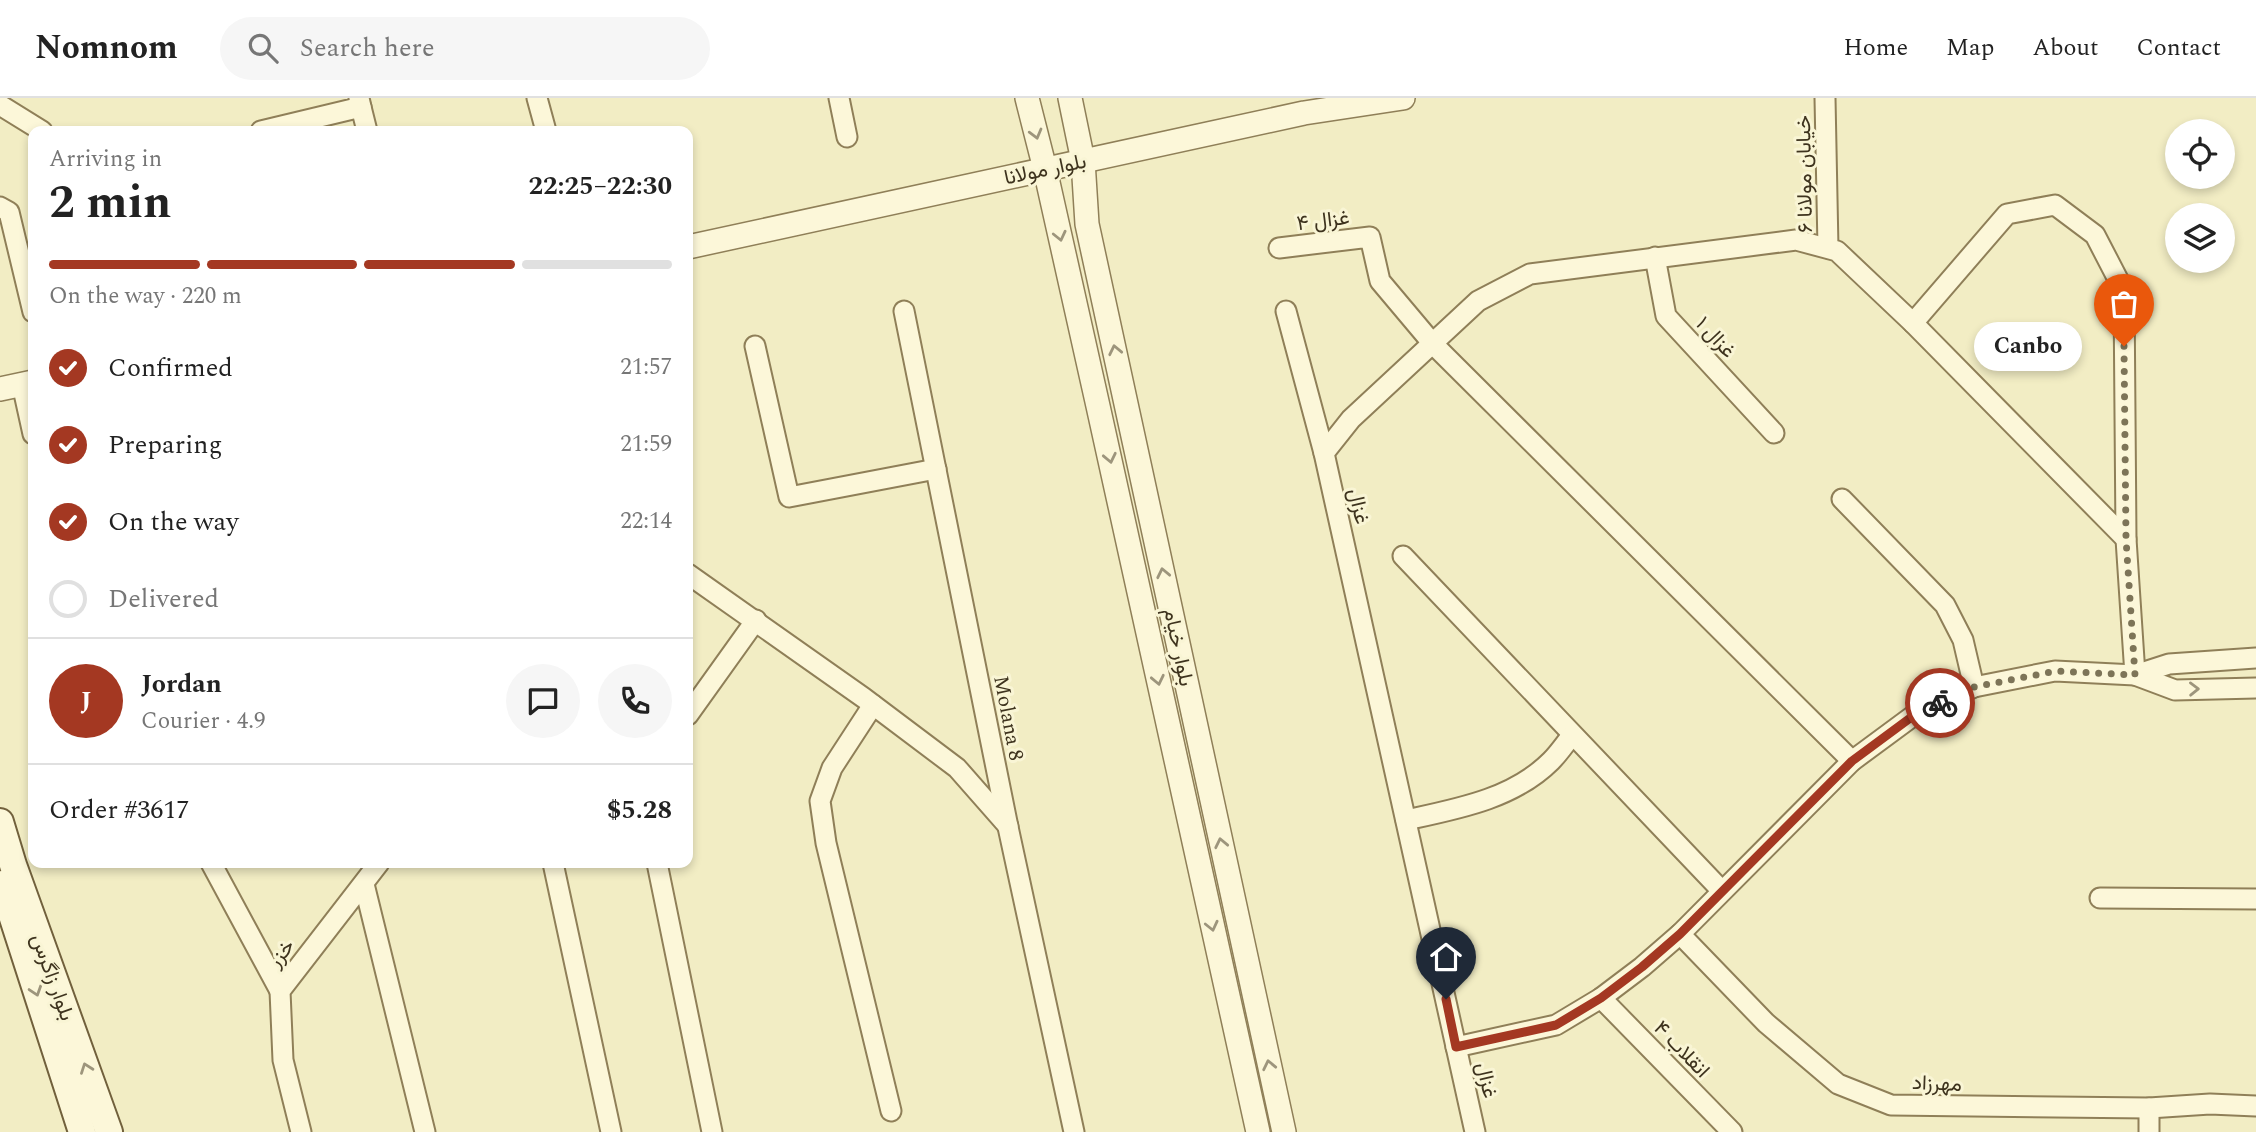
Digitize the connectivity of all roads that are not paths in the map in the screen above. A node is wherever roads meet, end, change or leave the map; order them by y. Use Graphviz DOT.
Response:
graph roads {
  1 [pos="537,98"];
  2 [pos="839,98"];
  3 [pos="1027,98"];
  4 [pos="1070,98"];
  5 [pos="1403,98"];
  6 [pos="1825,98"];
  7 [pos="360,102"];
  8 [pos="0,105"];
  9 [pos="34,126"];
  10 [pos="278,126"];
  11 [pos="366,126"];
  12 [pos="545,126"];
  13 [pos="847,136"];
  14 [pos="1083,161"];
  15 [pos="1045,169"];
  16 [pos="0,207"];
  17 [pos="693,246"];
  18 [pos="1279,248"];
  19 [pos="1828,248"];
  20 [pos="1655,257"];
  21 [pos="28,291"];
  22 [pos="1286,311"];
  23 [pos="904,312"];
  24 [pos="1913,323"];
  25 [pos="1433,344"];
  26 [pos="755,346"];
  27 [pos="18,385"];
  28 [pos="28,418"];
  29 [pos="1774,433"];
  30 [pos="1324,453"];
  31 [pos="936,469"];
  32 [pos="1842,499"];
  33 [pos="2126,539"];
  34 [pos="1403,556"];
  35 [pos="693,577"];
  36 [pos="756,620"];
  37 [pos="2256,658"];
  38 [pos="2135,675"];
  39 [pos="1974,687"];
  40 [pos="2256,688"];
  41 [pos="873,705"];
  42 [pos="693,708"];
  43 [pos="1573,735"];
  44 [pos="1852,761"];
  45 [pos="1405,820"];
  46 [pos="0,822"];
  47 [pos="1008,827"];
  48 [pos="214,868"];
  49 [pos="375,868"];
  50 [pos="553,868"];
  51 [pos="658,868"];
  52 [pos="0,879"];
  53 [pos="364,884"];
  54 [pos="1722,891"];
  55 [pos="2100,898"];
  56 [pos="2256,899"];
  57 [pos="1680,934"];
  58 [pos="280,991"];
  59 [pos="1601,998"];
  60 [pos="1456,1047"];
  61 [pos="2256,1106"];
  62 [pos="2149,1108"];
  63 [pos="891,1111"];
  64 [pos="80,1131"];
  65 [pos="109,1132"];
  66 [pos="300,1132"];
  67 [pos="425,1132"];
  68 [pos="611,1132"];
  69 [pos="712,1132"];
  70 [pos="1074,1132"];
  71 [pos="1258,1132"];
  72 [pos="1284,1132"];
  73 [pos="1475,1132"];
  74 [pos="1732,1132"];
  75 [pos="2149,1132"];
  1 -- 12 [label="street"];
  2 -- 13 [label="street"];
  3 -- 15 [label="street, بلوار خیام, one-way"];
  4 -- 14 [label="street, بلوار خیام"];
  5 -- 14 [label="street, بلوار مولانا"];
  6 -- 19 [label="street, خیابان مولانا ۶"];
  7 -- 10 [label="street"];
  7 -- 11 [label="street"];
  8 -- 9 [label="street"];
  14 -- 15 [label="street, بلوار مولانا"];
  72 -- 14 [label="street, بلوار خیام, one-way"];
  15 -- 17 [label="street, بلوار مولانا"];
  15 -- 71 [label="street, بلوار خیام, one-way"];
  16 -- 21 [label="street"];
  18 -- 25 [label="street, غزال ۴"];
  19 -- 20 [label="street"];
  19 -- 24 [label="street"];
  20 -- 25 [label="street"];
  20 -- 29 [label="street, غزال ۱"];
  22 -- 30 [label="street, غزال"];
  23 -- 31 [label="street, Molana 8"];
  24 -- 33 [label="street"];
  24 -- 33 [label="street"];
  25 -- 30 [label="street"];
  25 -- 44 [label="street"];
  26 -- 31 [label="street"];
  27 -- 28 [label="street"];
  30 -- 45 [label="street, غزال"];
  31 -- 47 [label="street, Molana 8"];
  32 -- 39 [label="street"];
  33 -- 38 [label="street"];
  34 -- 43 [label="street"];
  35 -- 36 [label="street"];
  36 -- 41 [label="street"];
  36 -- 42 [label="street"];
  37 -- 38 [label="street"];
  38 -- 39 [label="street"];
  38 -- 40 [label="street, one-way"];
  39 -- 44 [label="street"];
  41 -- 47 [label="street"];
  41 -- 63 [label="street"];
  43 -- 45 [label="street"];
  43 -- 54 [label="street"];
  44 -- 54 [label="street"];
  45 -- 60 [label="street, غزال"];
  65 -- 46 [label="main road, بلوار زاگرس, one-way"];
  47 -- 70 [label="street, Molana 8"];
  48 -- 58 [label="street"];
  49 -- 53 [label="street, خزر"];
  50 -- 68 [label="street"];
  51 -- 69 [label="street"];
  52 -- 64 [label="main road, بلوار زاگرس, one-way"];
  53 -- 58 [label="street, خزر"];
  53 -- 67 [label="street"];
  54 -- 57 [label="street"];
  55 -- 56 [label="street"];
  57 -- 59 [label="street"];
  57 -- 62 [label="street, مهرزاد"];
  58 -- 66 [label="street, خزر"];
  59 -- 60 [label="street"];
  59 -- 74 [label="street, انقلاب ۴"];
  60 -- 73 [label="street, غزال"];
  61 -- 62 [label="street, مهرزاد"];
  62 -- 75 [label="street"];
}
